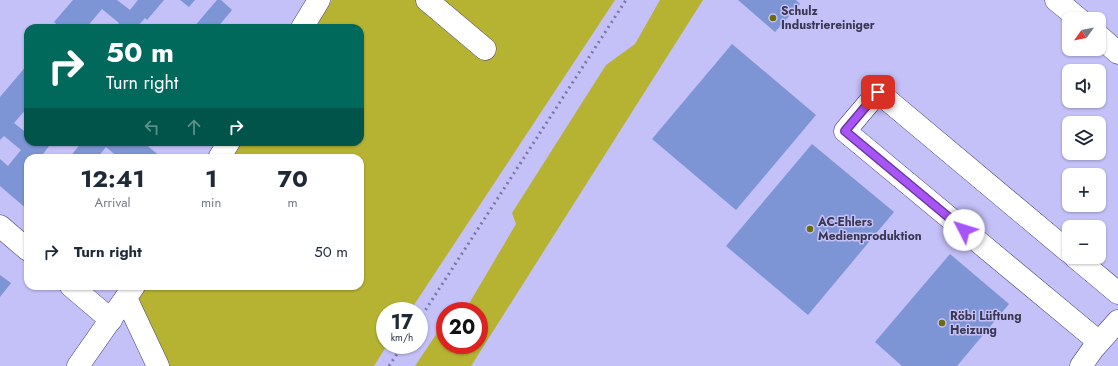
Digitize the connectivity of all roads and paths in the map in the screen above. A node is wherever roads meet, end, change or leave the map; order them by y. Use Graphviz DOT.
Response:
graph roads {
  1 [pos="319,0"];
  2 [pos="427,0"];
  3 [pos="1056,0"];
  4 [pos="1071,12"];
  5 [pos="304,24"];
  6 [pos="1106,42"];
  7 [pos="485,49"];
  8 [pos="1118,52"];
  9 [pos="0,226"];
  10 [pos="1062,246"];
  11 [pos="24,247"];
  12 [pos="1083,264"];
  13 [pos="76,290"];
  14 [pos="130,292"];
  15 [pos="1118,293"];
  16 [pos="111,320"];
  17 [pos="1118,321"];
  18 [pos="1099,342"];
  19 [pos="78,366"];
  20 [pos="158,366"];
  21 [pos="1082,366"];
  1 -- 5 [label="street"];
  2 -- 7 [label="street"];
  3 -- 4 [label="street"];
  6 -- 8 [label="street"];
  9 -- 11 [label="street"];
  10 -- 18 [label="street"];
  12 -- 15 [label="street"];
  13 -- 16 [label="street"];
  14 -- 16 [label="street"];
  14 -- 20 [label="street"];
  16 -- 19 [label="street"];
  17 -- 18 [label="street"];
  18 -- 21 [label="street"];
}
